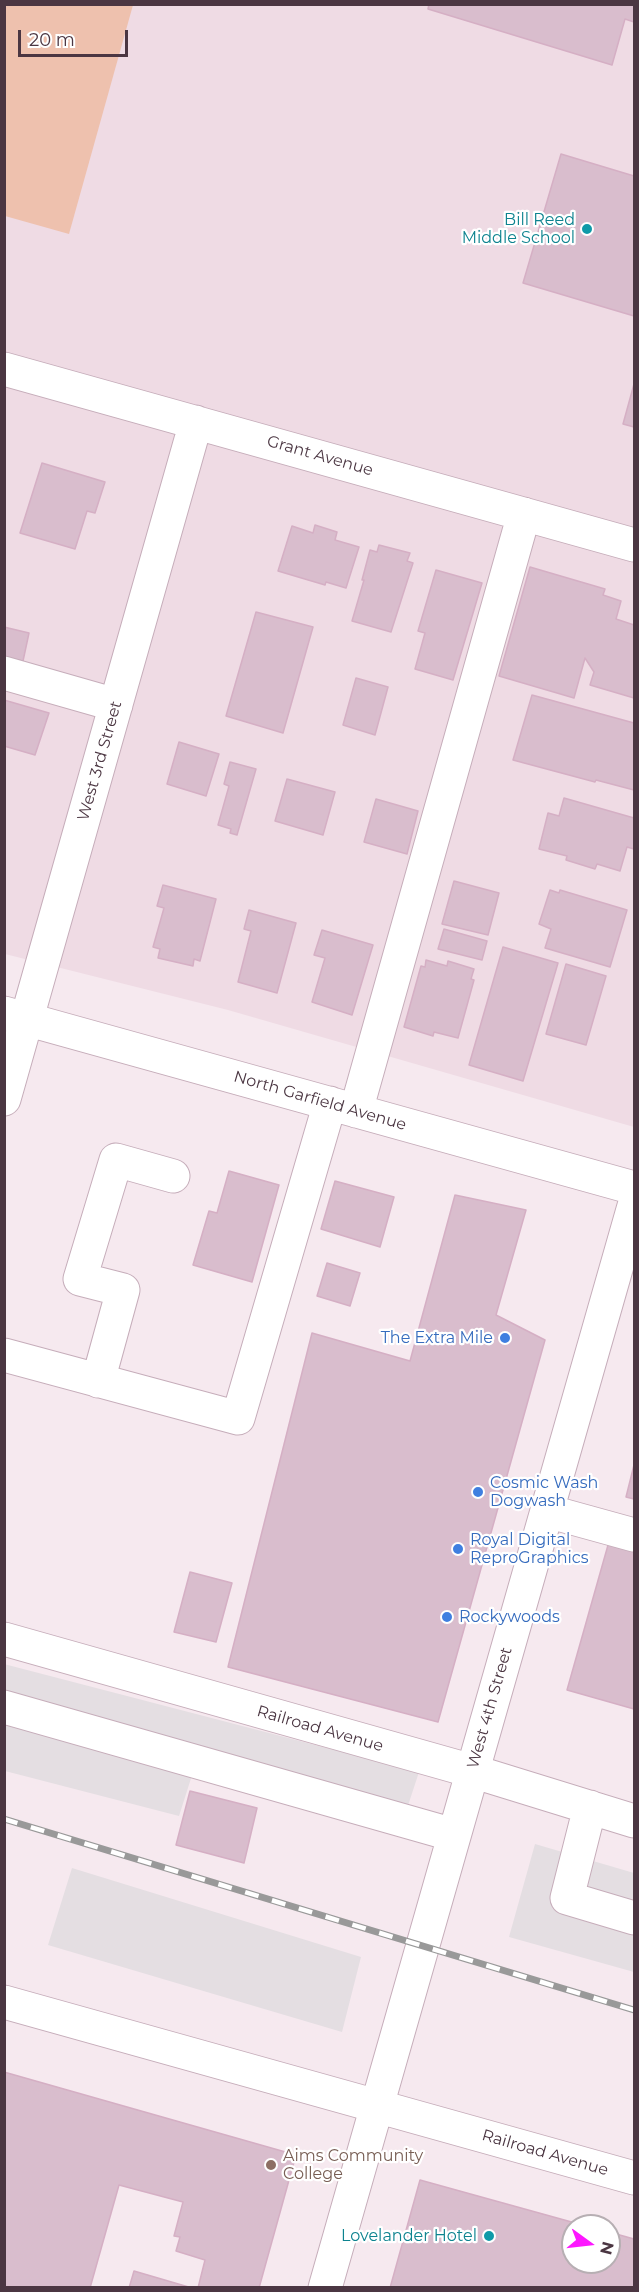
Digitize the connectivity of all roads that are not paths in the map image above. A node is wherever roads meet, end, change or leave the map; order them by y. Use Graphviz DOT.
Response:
graph roads {
  1 [pos="4,369"];
  2 [pos="196,422"];
  3 [pos="524,514"];
  4 [pos="634,545"];
  5 [pos="4,674"];
  6 [pos="116,705"];
  7 [pos="16,1016"];
  8 [pos="4,1099"];
  9 [pos="343,1107"];
  10 [pos="173,1176"];
  11 [pos="634,1188"];
  12 [pos="634,1206"];
  13 [pos="4,1355"];
  14 [pos="98,1381"];
  15 [pos="547,1511"];
  16 [pos="634,1535"];
  17 [pos="4,1639"];
  18 [pos="4,1707"];
  19 [pos="472,1771"];
  20 [pos="590,1807"];
  21 [pos="634,1821"];
  22 [pos="454,1835"];
  23 [pos="634,1918"];
  24 [pos="4,2002"];
  25 [pos="376,2106"];
  26 [pos="634,2178"];
  27 [pos="325,2288"];
  1 -- 2 [label="street, Grant Avenue"];
  2 -- 3 [label="street, Grant Avenue"];
  2 -- 6 [label="street, West 3rd Street"];
  3 -- 4 [label="street, Grant Avenue"];
  3 -- 9 [label="street"];
  5 -- 6 [label="street"];
  6 -- 7 [label="street, West 3rd Street"];
  7 -- 8 [label="street, West 3rd Street"];
  7 -- 9 [label="street, North Garfield Avenue"];
  9 -- 11 [label="street, North Garfield Avenue"];
  9 -- 14 [label="street"];
  10 -- 14 [label="street"];
  12 -- 15 [label="street, West 4th Street"];
  13 -- 14 [label="street"];
  15 -- 16 [label="street"];
  15 -- 19 [label="street, West 4th Street"];
  17 -- 19 [label="street, Railroad Avenue"];
  18 -- 22 [label="street"];
  19 -- 20 [label="street, Railroad Avenue"];
  19 -- 22 [label="street, West 4th Street"];
  20 -- 21 [label="street, Railroad Avenue"];
  20 -- 23 [label="street"];
  22 -- 25 [label="street, West 4th Street"];
  24 -- 25 [label="street, Railroad Avenue"];
  25 -- 26 [label="street, Railroad Avenue"];
  25 -- 27 [label="street, West 4th Street"];
}
